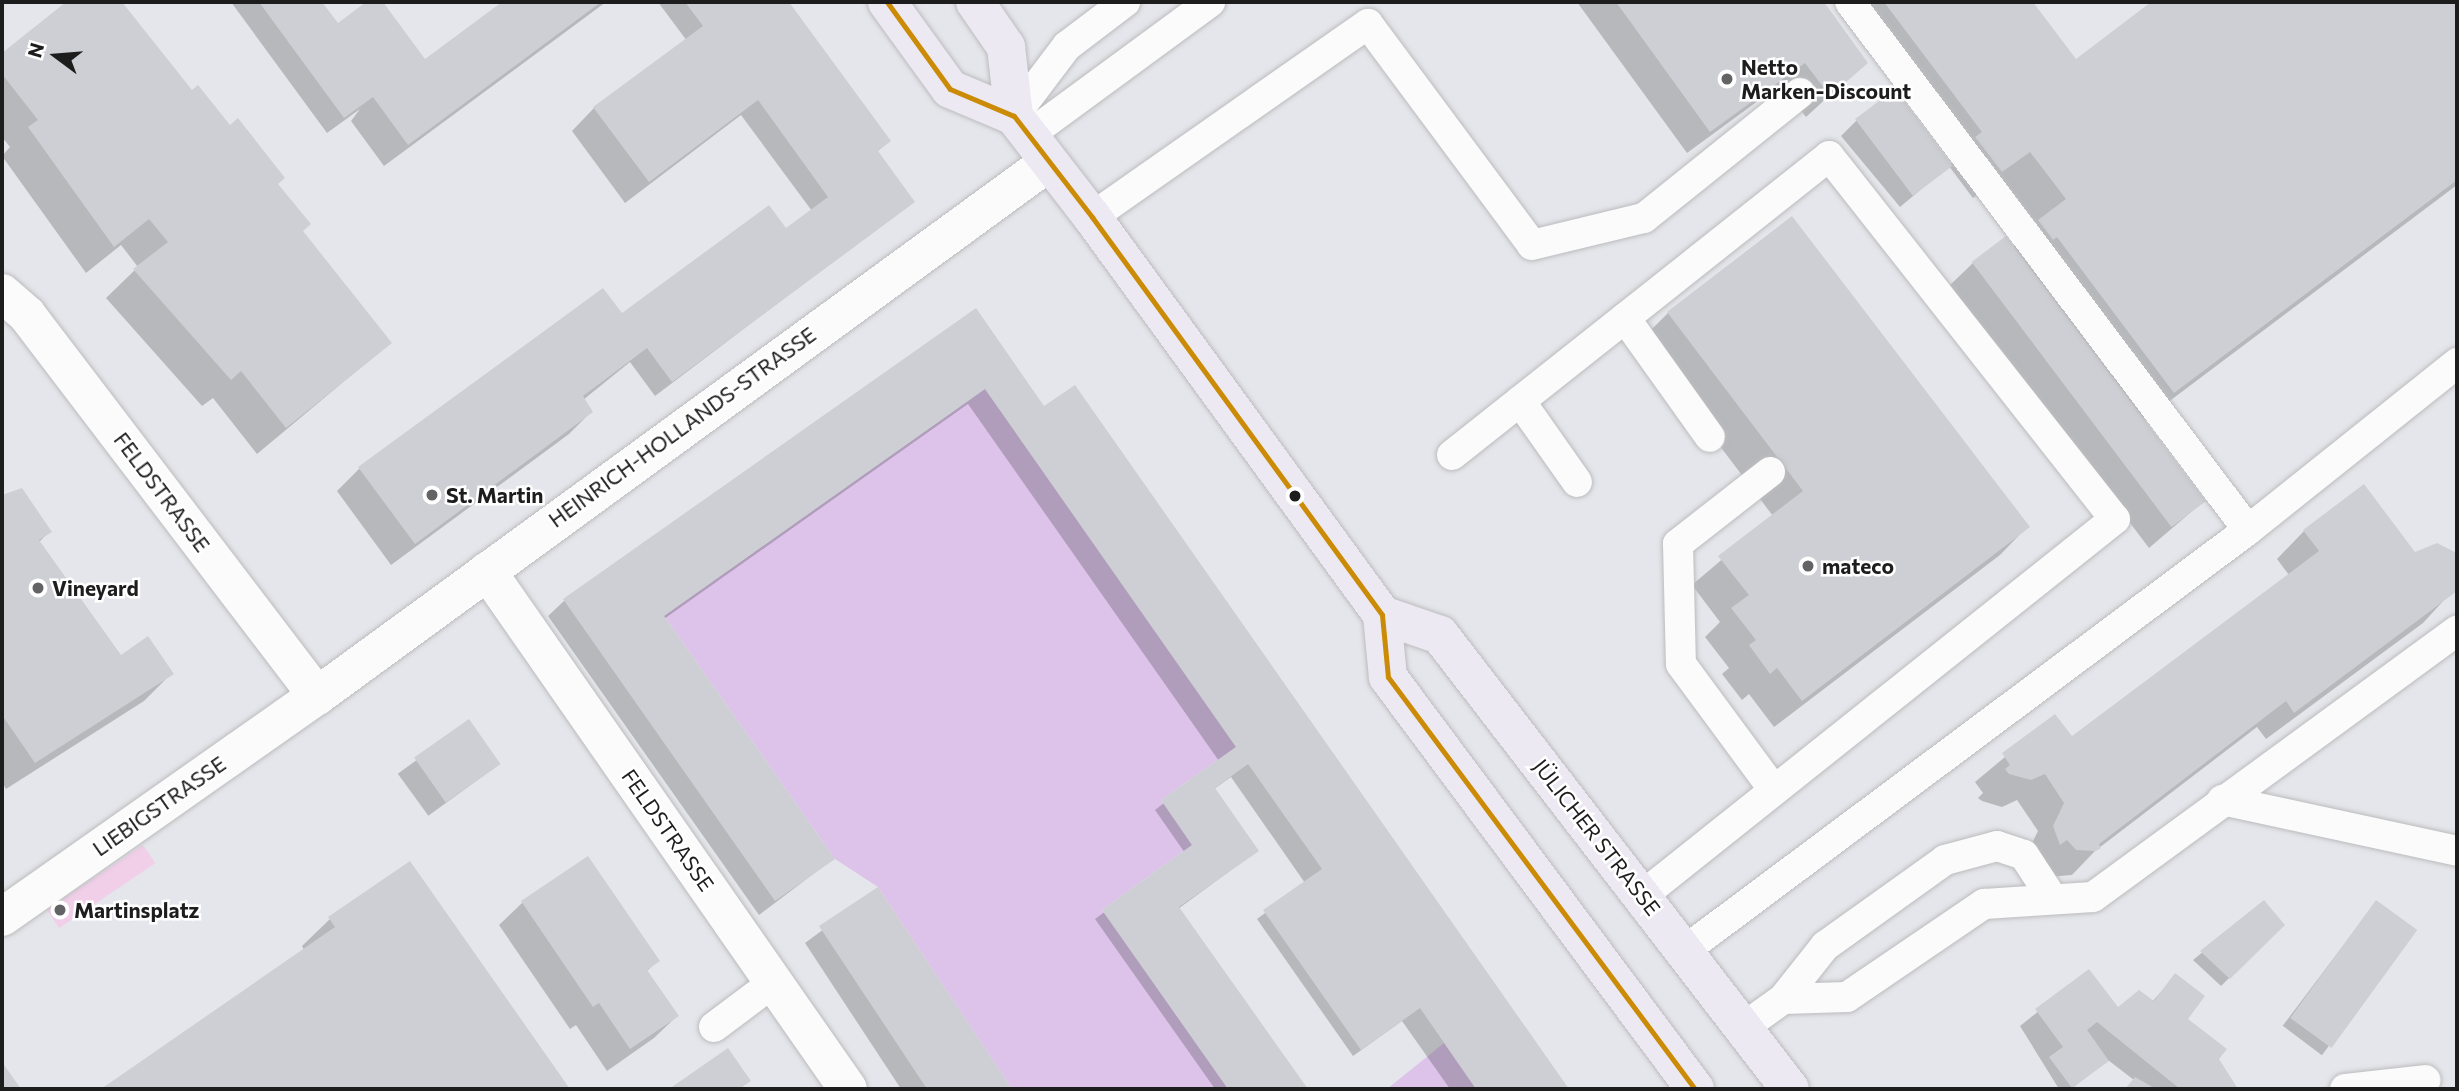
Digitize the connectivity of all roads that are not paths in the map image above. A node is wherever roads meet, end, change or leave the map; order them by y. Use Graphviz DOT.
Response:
graph roads {
  1 [pos="887,2"];
  2 [pos="975,2"];
  3 [pos="1125,2"];
  4 [pos="1210,2"];
  5 [pos="1850,2"];
  6 [pos="1800,93"];
  7 [pos="1031,137"];
  8 [pos="1092,217"];
  9 [pos="2,293"];
  10 [pos="1625,318"];
  11 [pos="2457,363"];
  12 [pos="1520,401"];
  13 [pos="1710,437"];
  14 [pos="1452,454"];
  15 [pos="1770,472"];
  16 [pos="1577,482"];
  17 [pos="2248,530"];
  18 [pos="487,571"];
  19 [pos="1382,615"];
  20 [pos="2457,631"];
  21 [pos="317,696"];
  22 [pos="1774,790"];
  23 [pos="2222,800"];
  24 [pos="2457,850"];
  25 [pos="1643,895"];
  26 [pos="2052,898"];
  27 [pos="2,917"];
  28 [pos="1684,951"];
  29 [pos="774,982"];
  30 [pos="1783,999"];
  31 [pos="714,1027"];
  32 [pos="1744,1027"];
  33 [pos="2426,1080"];
  34 [pos="848,1089"];
  35 [pos="1695,1089"];
  36 [pos="1790,1089"];
  37 [pos="2345,1089"];
  1 -- 7 [label="main road"];
  2 -- 7 [label="main road"];
  3 -- 7 [label="lane"];
  4 -- 7 [label="lane"];
  5 -- 17 [label="lane"];
  6 -- 8 [label="lane"];
  7 -- 8 [label="main road"];
  7 -- 18 [label="street, HEINRICH-HOLLANDS-STRASSE"];
  8 -- 19 [label="main road"];
  9 -- 21 [label="street, FELDSTRASSE"];
  10 -- 12 [label="lane"];
  10 -- 13 [label="lane"];
  10 -- 22 [label="lane"];
  11 -- 17 [label="lane"];
  12 -- 14 [label="lane"];
  12 -- 16 [label="lane"];
  15 -- 22 [label="lane"];
  17 -- 28 [label="lane"];
  18 -- 21 [label="street, HEINRICH-HOLLANDS-STRASSE"];
  18 -- 29 [label="street, FELDSTRASSE"];
  19 -- 25 [label="main road, JÜLICHER STRASSE"];
  19 -- 35 [label="main road"];
  20 -- 23 [label="lane"];
  21 -- 27 [label="street, LIEBIGSTRASSE"];
  22 -- 25 [label="lane"];
  23 -- 24 [label="lane"];
  23 -- 26 [label="lane"];
  25 -- 28 [label="main road, JÜLICHER STRASSE"];
  26 -- 30 [label="lane"];
  26 -- 30 [label="lane"];
  28 -- 32 [label="main road, JÜLICHER STRASSE"];
  29 -- 31 [label="lane"];
  29 -- 34 [label="street, FELDSTRASSE"];
  30 -- 32 [label="lane"];
  32 -- 36 [label="main road, JÜLICHER STRASSE"];
  33 -- 37 [label="lane"];
}
